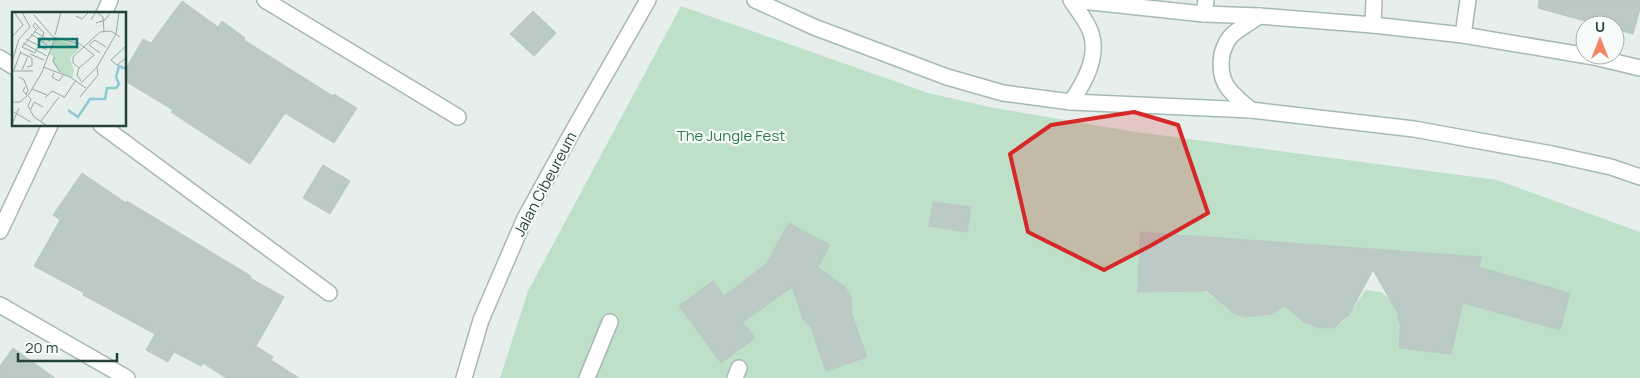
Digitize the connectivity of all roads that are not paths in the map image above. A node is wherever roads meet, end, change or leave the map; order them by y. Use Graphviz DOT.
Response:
graph roads {
  1 [pos="110,0"];
  2 [pos="265,0"];
  3 [pos="648,0"];
  4 [pos="754,0"];
  5 [pos="1071,0"];
  6 [pos="1374,0"];
  7 [pos="1468,0"];
  8 [pos="1205,7"];
  9 [pos="105,12"];
  10 [pos="1259,16"];
  11 [pos="1373,25"];
  12 [pos="1463,35"];
  13 [pos="0,58"];
  14 [pos="12,66"];
  15 [pos="1640,68"];
  16 [pos="1071,102"];
  17 [pos="1251,110"];
  18 [pos="458,117"];
  19 [pos="50,126"];
  20 [pos="102,126"];
  21 [pos="1640,177"];
  22 [pos="0,231"];
  23 [pos="329,293"];
  24 [pos="0,305"];
  25 [pos="610,322"];
  26 [pos="127,378"];
  27 [pos="464,378"];
  28 [pos="587,378"];
  1 -- 9 [label="street"];
  2 -- 18 [label="street"];
  3 -- 27 [label="street, Jalan Cibeureum"];
  4 -- 16 [label="street"];
  5 -- 8 [label="street"];
  5 -- 16 [label="street"];
  6 -- 11 [label="street"];
  7 -- 12 [label="street"];
  8 -- 10 [label="street"];
  10 -- 11 [label="street"];
  10 -- 17 [label="street"];
  11 -- 12 [label="street"];
  12 -- 15 [label="street"];
  13 -- 14 [label="street"];
  16 -- 17 [label="street"];
  17 -- 21 [label="street"];
  19 -- 22 [label="street"];
  20 -- 23 [label="street"];
  24 -- 26 [label="street"];
  25 -- 28 [label="street"];
}
